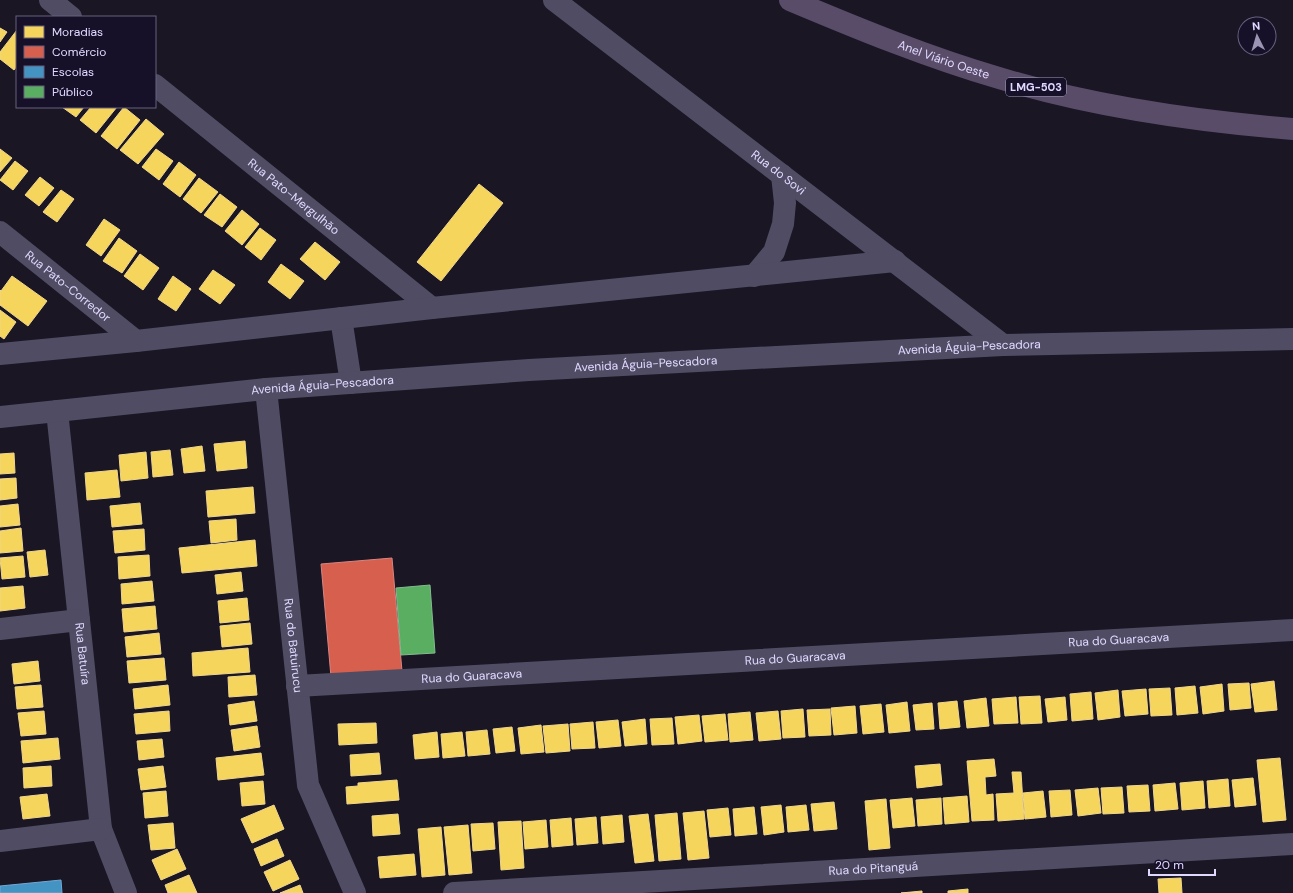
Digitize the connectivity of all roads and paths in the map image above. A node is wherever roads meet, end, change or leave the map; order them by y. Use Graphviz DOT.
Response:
graph roads {
  1 [pos="50,0"];
  2 [pos="554,0"];
  3 [pos="790,0"];
  4 [pos="70,16"];
  5 [pos="156,86"];
  6 [pos="1293,129"];
  7 [pos="782,175"];
  8 [pos="0,232"];
  9 [pos="895,261"];
  10 [pos="754,276"];
  11 [pos="432,308"];
  12 [pos="341,318"];
  13 [pos="1293,339"];
  14 [pos="136,341"];
  15 [pos="1003,345"];
  16 [pos="0,354"];
  17 [pos="351,383"];
  18 [pos="266,389"];
  19 [pos="57,411"];
  20 [pos="0,416"];
  21 [pos="80,620"];
  22 [pos="0,629"];
  23 [pos="1293,630"];
  24 [pos="297,686"];
  25 [pos="101,829"];
  26 [pos="0,841"];
  27 [pos="1293,844"];
  28 [pos="126,893"];
  29 [pos="355,893"];
  30 [pos="454,893"];
  1 -- 4 [label="street"];
  2 -- 7 [label="street, Rua do Sovi"];
  3 -- 6 [label="main road, Anel Viário Oeste / LMG-503"];
  5 -- 11 [label="street, Rua Pato-Mergulhão"];
  7 -- 9 [label="street, Rua do Sovi"];
  7 -- 10 [label="street"];
  8 -- 14 [label="street, Rua Pato-Corredor"];
  9 -- 10 [label="street"];
  9 -- 15 [label="street, Rua do Sovi"];
  10 -- 11 [label="street"];
  11 -- 12 [label="street"];
  12 -- 14 [label="street"];
  12 -- 17 [label="street"];
  13 -- 15 [label="street, Avenida Águia-Pescadora"];
  14 -- 16 [label="street"];
  15 -- 17 [label="street, Avenida Águia-Pescadora"];
  17 -- 18 [label="street, Avenida Águia-Pescadora"];
  18 -- 19 [label="street, Avenida Águia-Pescadora"];
  18 -- 24 [label="street, Rua do Batuirucu"];
  19 -- 20 [label="street, Avenida Águia-Pescadora"];
  19 -- 21 [label="street, Rua Batuíra"];
  21 -- 22 [label="street"];
  21 -- 25 [label="street, Rua Batuíra"];
  23 -- 24 [label="street, Rua do Guaracava"];
  24 -- 29 [label="street, Rua do Batuirucu"];
  25 -- 26 [label="street"];
  25 -- 28 [label="street, Rua Batuíra"];
  27 -- 30 [label="street, Rua do Pitanguá"];
}
